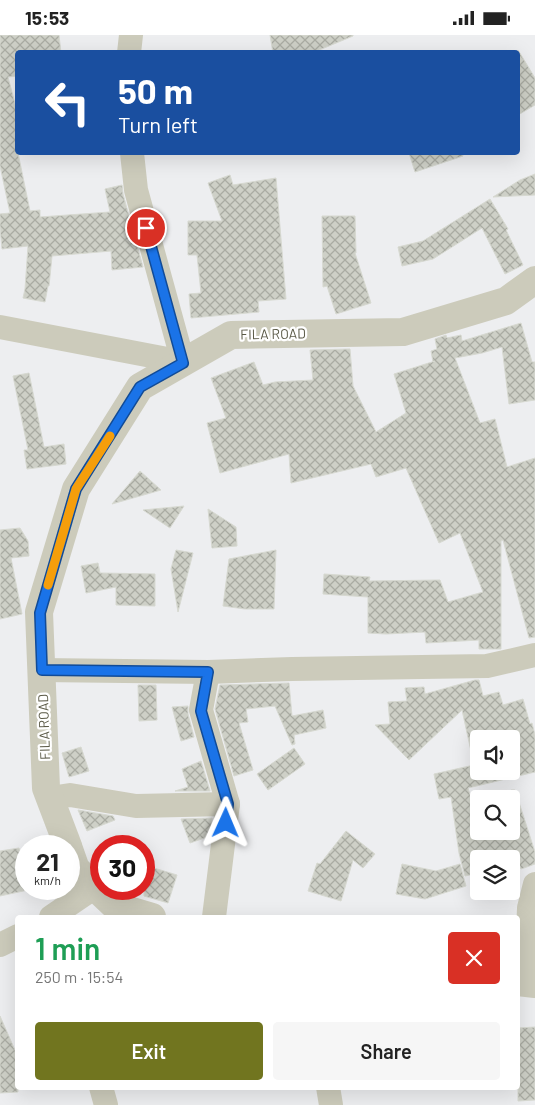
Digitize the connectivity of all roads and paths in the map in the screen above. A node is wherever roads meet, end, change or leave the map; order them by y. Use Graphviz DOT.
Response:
graph roads {
  1 [pos="131,35"];
  2 [pos="129,50"];
  3 [pos="132,155"];
  4 [pos="535,280"];
  5 [pos="0,327"];
  6 [pos="183,363"];
  7 [pos="535,655"];
  8 [pos="42,670"];
  9 [pos="208,672"];
  10 [pos="50,798"];
  11 [pos="228,804"];
  12 [pos="63,835"];
  13 [pos="80,873"];
  14 [pos="90,882"];
  15 [pos="535,884"];
  16 [pos="90,890"];
  17 [pos="109,900"];
  18 [pos="54,915"];
  19 [pos="145,915"];
  20 [pos="214,915"];
  21 [pos="15,938"];
  22 [pos="0,945"];
  23 [pos="526,983"];
  24 [pos="102,1090"];
  25 [pos="328,1090"];
  26 [pos="106,1105"];
  27 [pos="331,1105"];
  1 -- 2 [label="street"];
  3 -- 6 [label="street"];
  4 -- 6 [label="street, FILA ROAD"];
  5 -- 6 [label="street"];
  6 -- 8 [label="street, FILA ROAD"];
  7 -- 9 [label="street"];
  8 -- 9 [label="street"];
  8 -- 10 [label="street, FILA ROAD"];
  9 -- 11 [label="street"];
  10 -- 11 [label="street"];
  10 -- 12 [label="street, FILA ROAD"];
  11 -- 20 [label="street"];
  13 -- 14 [label="street, FILA ROAD"];
  15 -- 23 [label="street"];
  16 -- 18 [label="street"];
  17 -- 19 [label="street, FILA ROAD"];
  21 -- 22 [label="street"];
  24 -- 26 [label="street"];
  25 -- 27 [label="street"];
}
